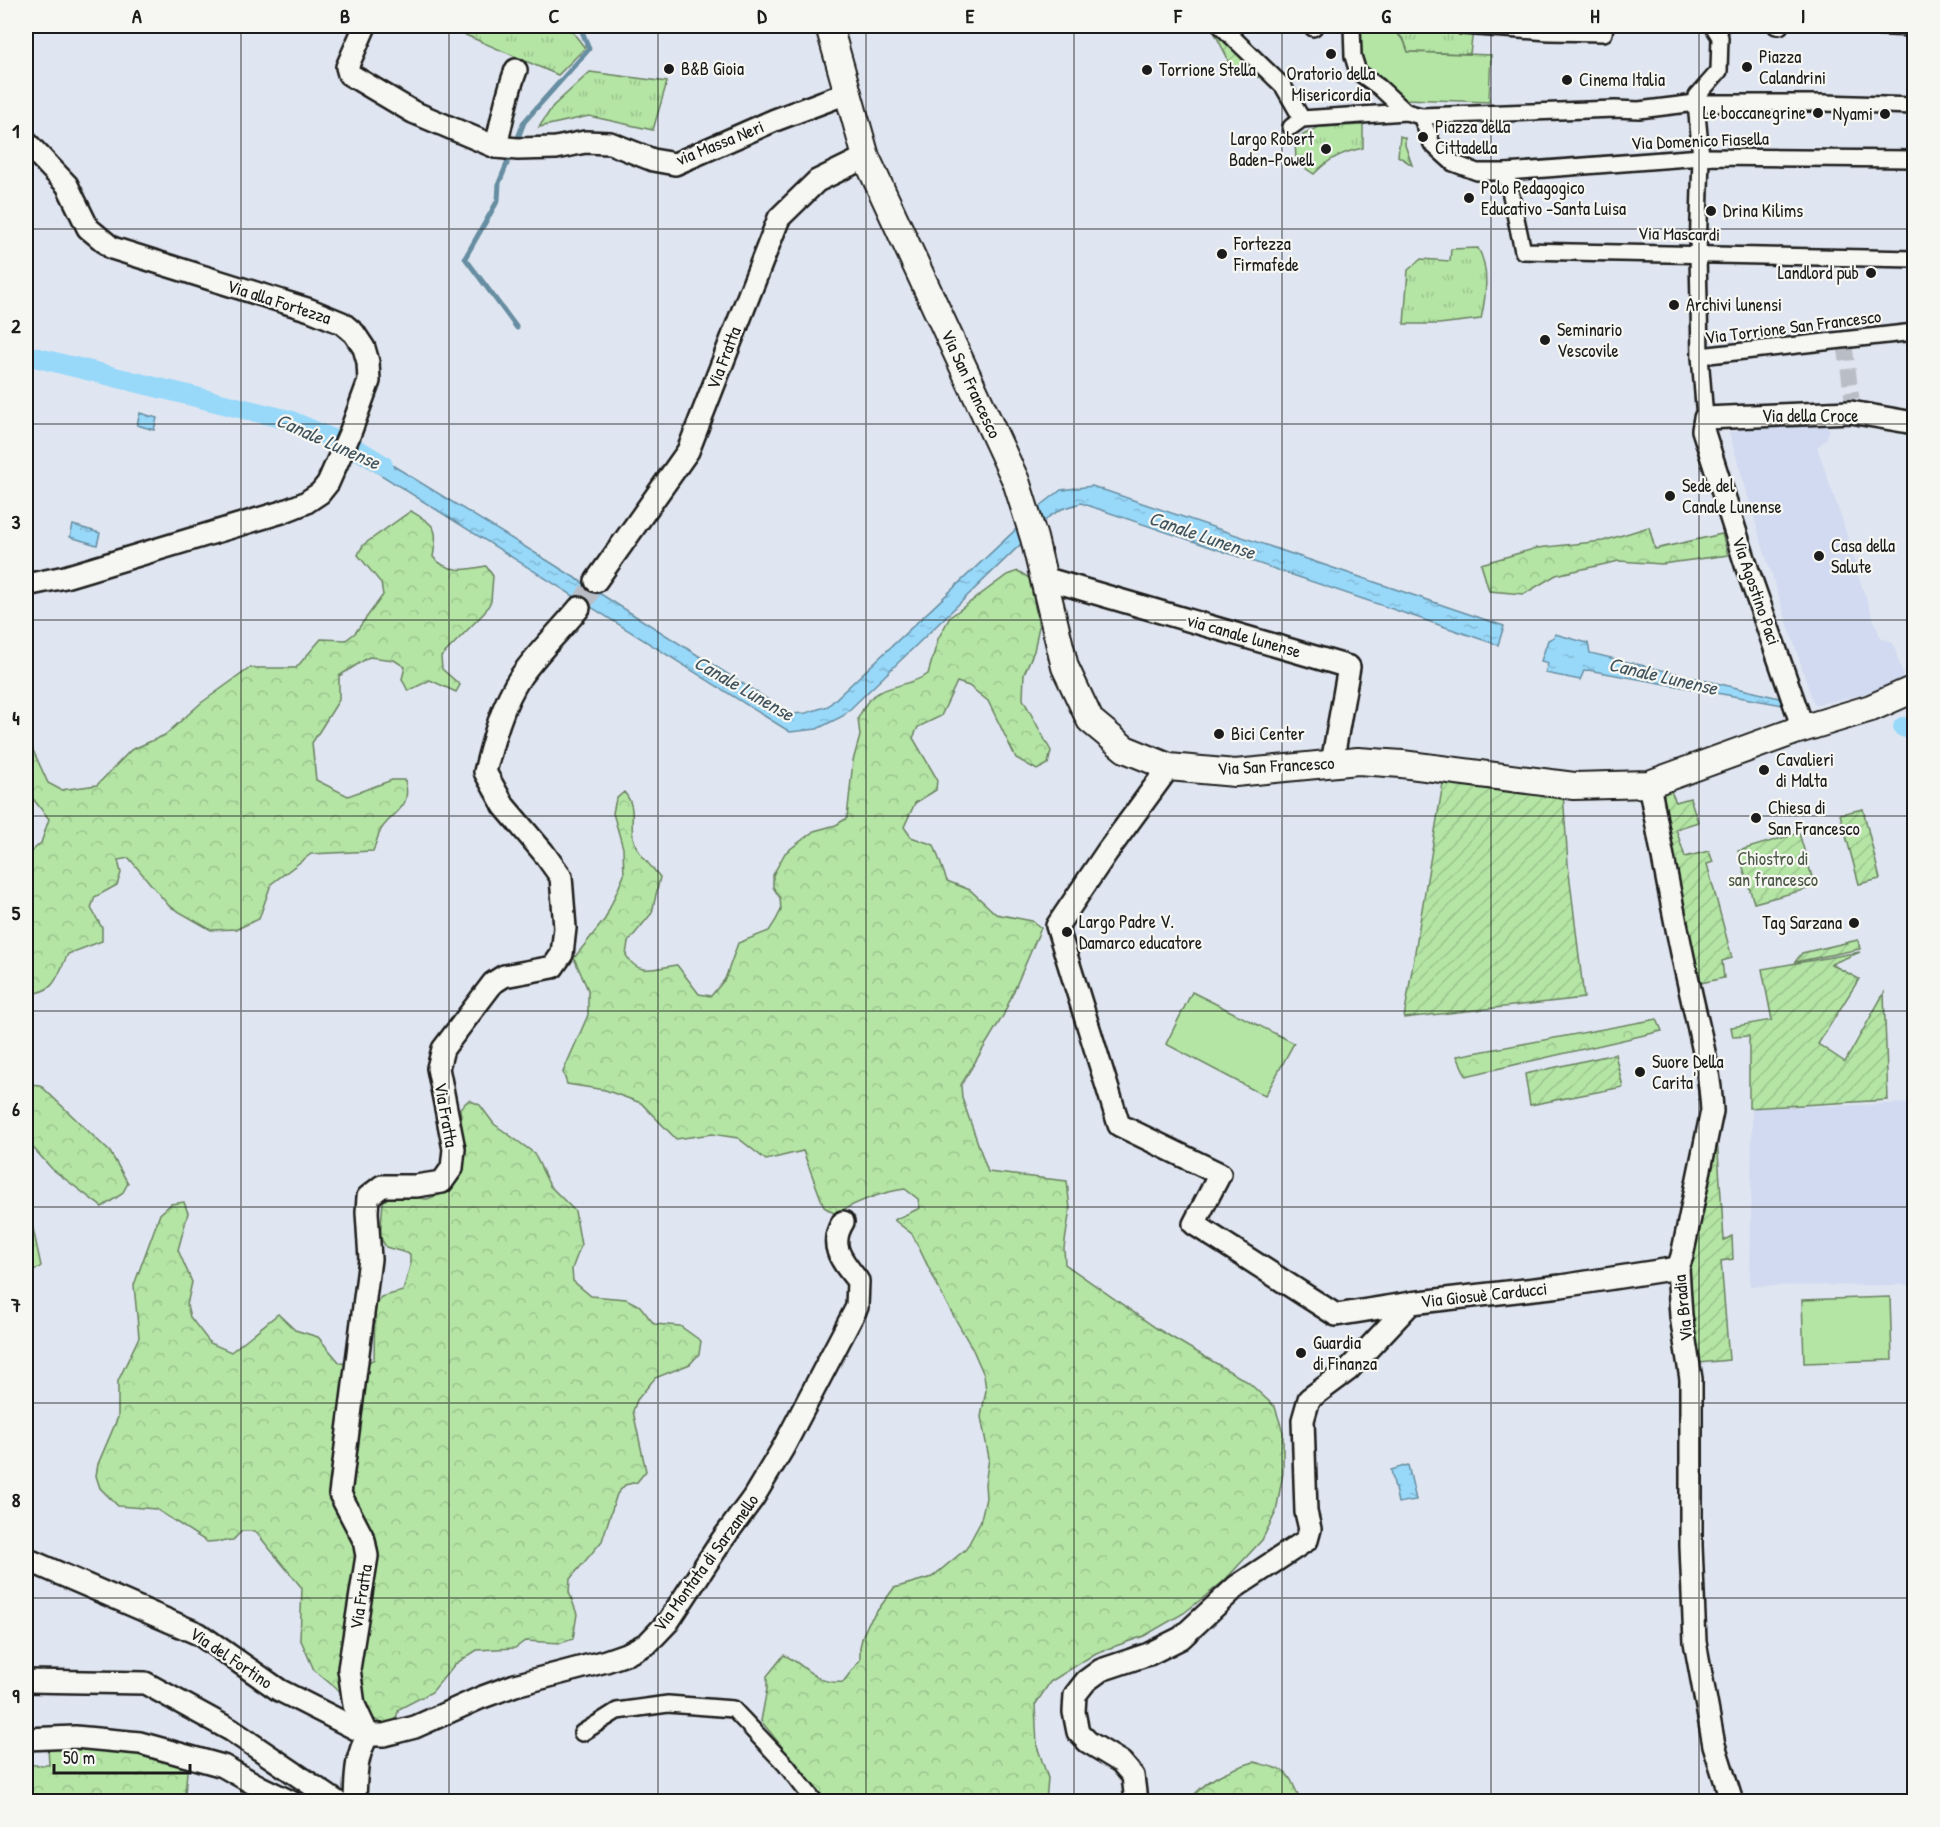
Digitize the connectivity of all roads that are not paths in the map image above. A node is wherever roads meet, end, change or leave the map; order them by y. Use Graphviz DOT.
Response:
graph roads {
  1 [pos="365,26"];
  2 [pos="829,26"];
  3 [pos="1221,26"];
  4 [pos="1352,26"];
  5 [pos="1462,26"];
  6 [pos="1605,26"];
  7 [pos="1713,26"];
  8 [pos="1868,26"];
  9 [pos="1914,28"];
  10 [pos="516,70"];
  11 [pos="848,93"];
  12 [pos="1696,104"];
  13 [pos="1914,106"];
  14 [pos="1413,114"];
  15 [pos="26,142"];
  16 [pos="507,148"];
  17 [pos="866,157"];
  18 [pos="1701,157"];
  19 [pos="1914,159"];
  20 [pos="1506,172"];
  21 [pos="1698,253"];
  22 [pos="1914,259"];
  23 [pos="1914,333"];
  24 [pos="1700,356"];
  25 [pos="1705,418"];
  26 [pos="1914,423"];
  27 [pos="1044,578"];
  28 [pos="596,581"];
  29 [pos="26,585"];
  30 [pos="579,608"];
  31 [pos="1914,689"];
  32 [pos="1803,728"];
  33 [pos="1332,763"];
  34 [pos="1169,767"];
  35 [pos="1649,784"];
  36 [pos="843,1222"];
  37 [pos="1678,1268"];
  38 [pos="1411,1303"];
  39 [pos="26,1559"];
  40 [pos="26,1681"];
  41 [pos="582,1733"];
  42 [pos="368,1735"];
  43 [pos="26,1739"];
  44 [pos="1136,1801"];
  45 [pos="291,1802"];
  46 [pos="338,1802"];
  47 [pos="356,1802"];
  48 [pos="815,1802"];
  49 [pos="1732,1802"];
  1 -- 16 [label="street, via Massa Neri"];
  2 -- 11 [label="street, Via San Francesco"];
  3 -- 14 [label="street"];
  4 -- 14 [label="street"];
  5 -- 6 [label="street"];
  7 -- 12 [label="street"];
  8 -- 9 [label="street"];
  10 -- 16 [label="street"];
  11 -- 16 [label="street, via Massa Neri"];
  11 -- 17 [label="street, Via San Francesco"];
  12 -- 13 [label="street"];
  12 -- 14 [label="street"];
  12 -- 18 [label="street"];
  14 -- 20 [label="street, Via Domenico Fiasella"];
  15 -- 29 [label="street, Via alla Fortezza"];
  17 -- 27 [label="street, Via San Francesco"];
  17 -- 28 [label="street, Via Fratta"];
  18 -- 19 [label="street, Via Domenico Fiasella"];
  18 -- 20 [label="street, Via Domenico Fiasella"];
  18 -- 21 [label="street"];
  20 -- 21 [label="street, Via Mascardi"];
  21 -- 22 [label="street, Via Mascardi"];
  21 -- 24 [label="street"];
  23 -- 24 [label="street, Via Torrione San Francesco"];
  24 -- 25 [label="street, Via Torrione San Francesco"];
  25 -- 26 [label="street, Via della Croce"];
  25 -- 32 [label="street, Via Agostino Paci"];
  27 -- 33 [label="street, via canale lunense"];
  27 -- 34 [label="street, Via San Francesco"];
  30 -- 42 [label="street, Via Fratta"];
  31 -- 32 [label="street, Via San Francesco"];
  32 -- 35 [label="street, Via San Francesco"];
  33 -- 34 [label="street, Via San Francesco"];
  33 -- 35 [label="street, Via San Francesco"];
  34 -- 38 [label="street"];
  35 -- 37 [label="street, Via Bradia"];
  36 -- 42 [label="street, Via Montata di Sarzanello"];
  37 -- 38 [label="street, Via Giosuè Carducci"];
  37 -- 49 [label="street, Via Bradia"];
  38 -- 44 [label="street, Via Giosuè Carducci"];
  39 -- 42 [label="street, Via del Fortino"];
  40 -- 46 [label="street"];
  41 -- 48 [label="street"];
  42 -- 47 [label="street"];
  43 -- 45 [label="street"];
}
